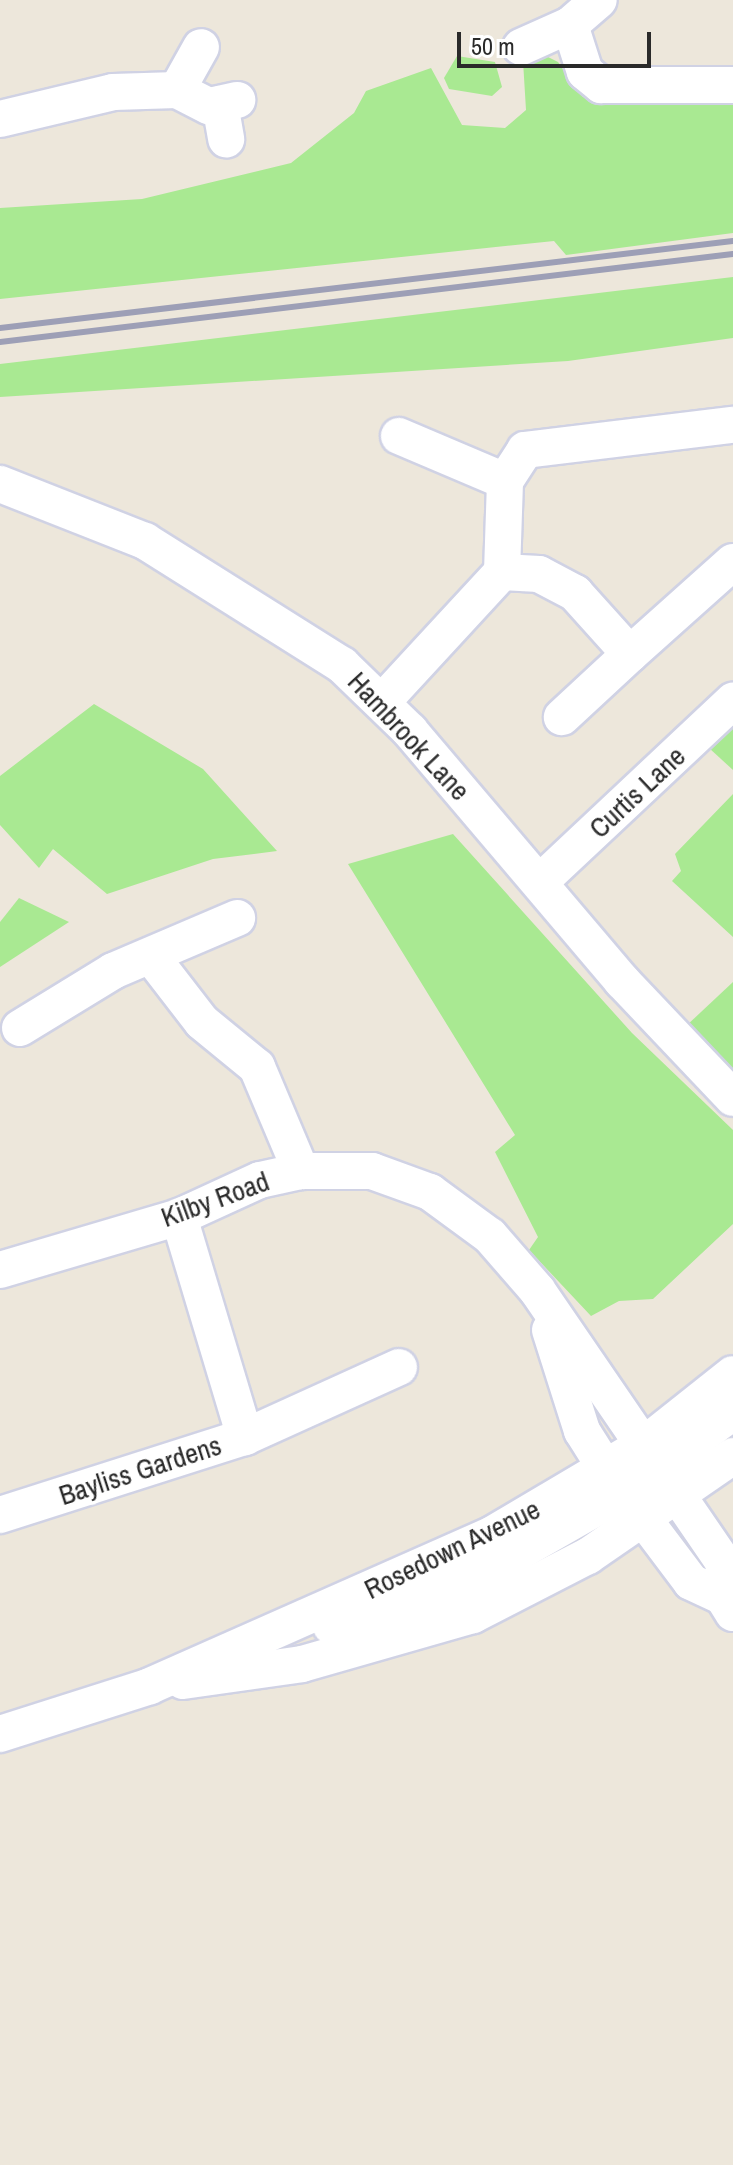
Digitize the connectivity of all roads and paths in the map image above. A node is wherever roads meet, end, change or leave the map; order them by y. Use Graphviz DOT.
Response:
graph roads {
  1 [pos="599,0"];
  2 [pos="570,25"];
  3 [pos="201,47"];
  4 [pos="521,47"];
  5 [pos="733,85"];
  6 [pos="177,90"];
  7 [pos="0,119"];
  8 [pos="226,139"];
  9 [pos="733,425"];
  10 [pos="399,436"];
  11 [pos="505,481"];
  12 [pos="0,484"];
  13 [pos="733,562"];
  14 [pos="502,572"];
  15 [pos="630,654"];
  16 [pos="383,701"];
  17 [pos="733,701"];
  18 [pos="562,717"];
  19 [pos="540,882"];
  20 [pos="237,918"];
  21 [pos="151,956"];
  22 [pos="20,1028"];
  23 [pos="733,1098"];
  24 [pos="301,1171"];
  25 [pos="179,1217"];
  26 [pos="0,1270"];
  27 [pos="537,1290"];
  28 [pos="399,1367"];
  29 [pos="733,1374"];
  30 [pos="733,1412"];
  31 [pos="245,1437"];
  32 [pos="653,1455"];
  33 [pos="733,1456"];
  34 [pos="625,1494"];
  35 [pos="682,1496"];
  36 [pos="0,1515"];
  37 [pos="728,1605"];
  38 [pos="150,1686"];
  39 [pos="0,1734"];
  1 -- 2 [label="street"];
  2 -- 4 [label="street"];
  2 -- 5 [label="street"];
  3 -- 6 [label="street"];
  6 -- 7 [label="street"];
  6 -- 8 [label="street"];
  9 -- 11 [label="street"];
  10 -- 11 [label="street"];
  11 -- 14 [label="street"];
  12 -- 16 [label="street, Hambrook Lane"];
  13 -- 15 [label="street"];
  14 -- 15 [label="street"];
  14 -- 16 [label="street"];
  15 -- 18 [label="street"];
  16 -- 19 [label="street, Hambrook Lane"];
  17 -- 19 [label="street, Curtis Lane"];
  19 -- 23 [label="street, Hambrook Lane"];
  20 -- 21 [label="street"];
  21 -- 22 [label="street"];
  21 -- 24 [label="street"];
  24 -- 25 [label="street, Kilby Road"];
  24 -- 27 [label="street, Kilby Road"];
  25 -- 26 [label="street, Kilby Road"];
  25 -- 31 [label="street, Bayliss Gardens"];
  27 -- 32 [label="street, Kilby Road"];
  27 -- 34 [label="street, Kilby Road"];
  28 -- 31 [label="street"];
  29 -- 32 [label="street"];
  30 -- 32 [label="street"];
  31 -- 36 [label="street, Bayliss Gardens"];
  32 -- 34 [label="street"];
  32 -- 35 [label="street, Kilby Road"];
  33 -- 35 [label="street"];
  34 -- 35 [label="street"];
  34 -- 37 [label="street, Kilby Road"];
  34 -- 38 [label="street, Rosedown Avenue"];
  34 -- 38 [label="street, Rosedown Avenue"];
  35 -- 37 [label="street, Kilby Road"];
  38 -- 39 [label="street, Rosedown Avenue"];
}
